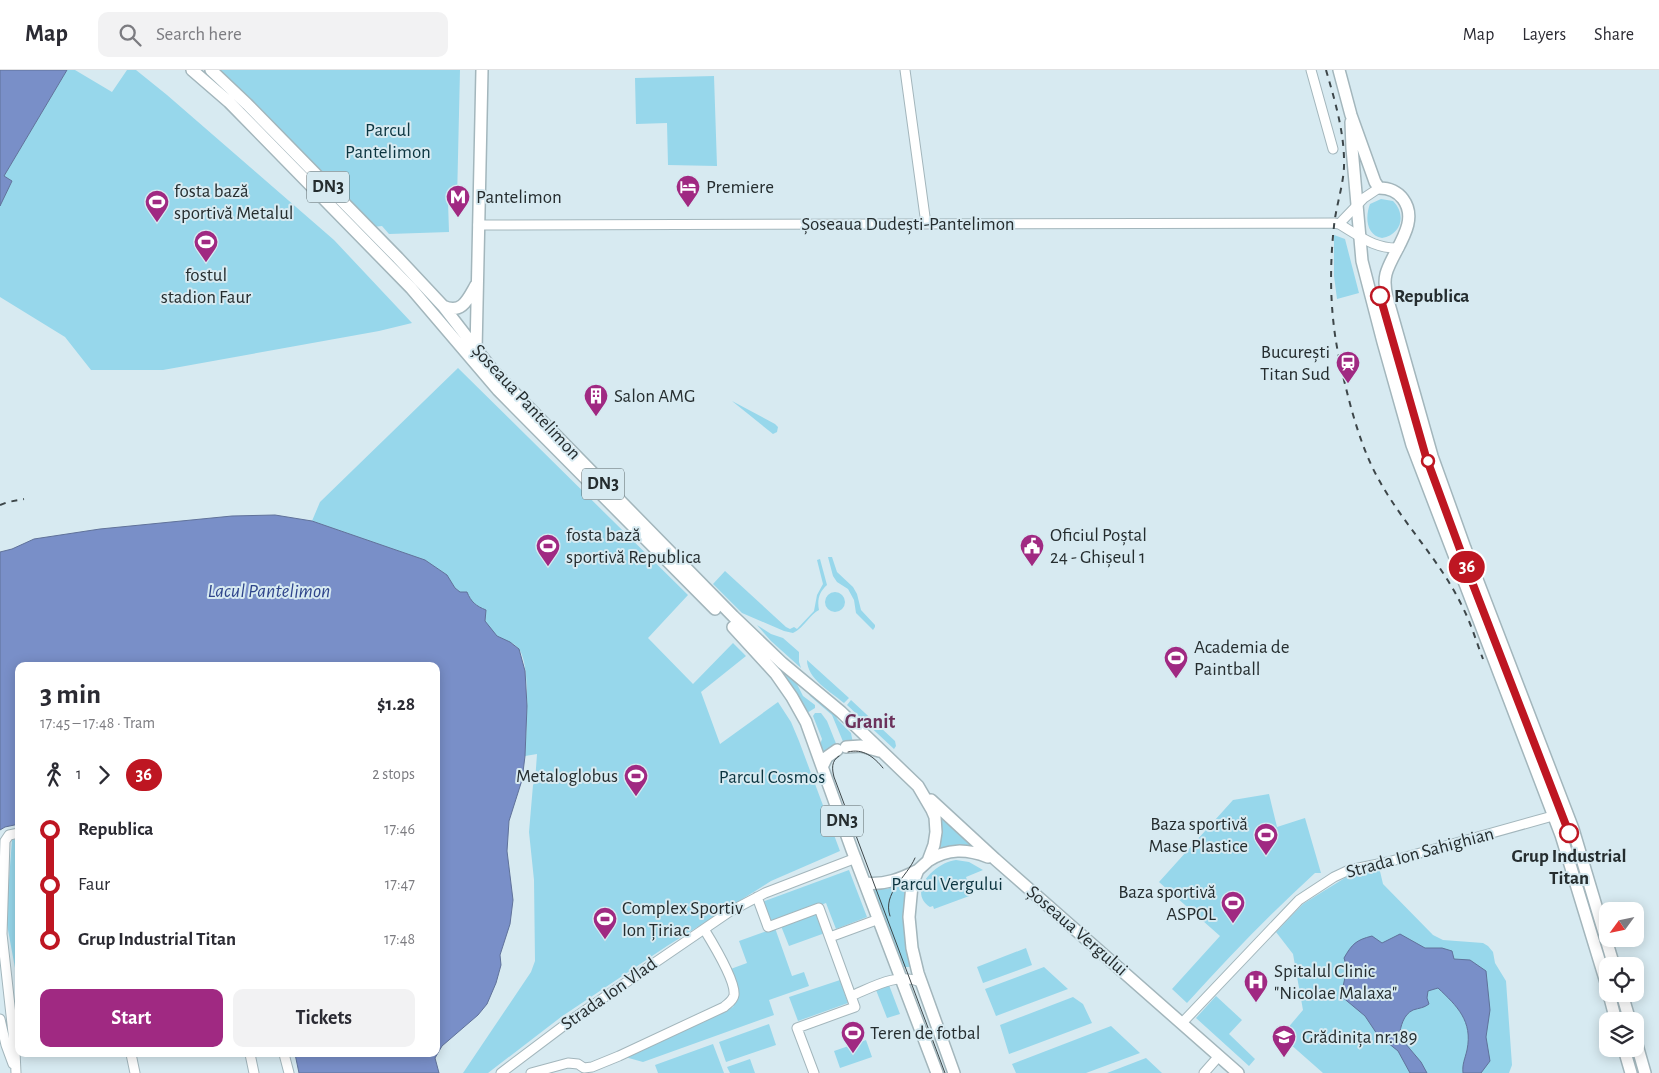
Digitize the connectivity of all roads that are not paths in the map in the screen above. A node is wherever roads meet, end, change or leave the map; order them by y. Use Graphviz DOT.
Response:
graph roads {
  1 [pos="192,70"];
  2 [pos="211,70"];
  3 [pos="482,70"];
  4 [pos="905,70"];
  5 [pos="1312,70"];
  6 [pos="1339,70"];
  7 [pos="1351,115"];
  8 [pos="1333,148"];
  9 [pos="1379,188"];
  10 [pos="1357,206"];
  11 [pos="926,224"];
  12 [pos="1339,224"];
  13 [pos="478,225"];
  14 [pos="1359,236"];
  15 [pos="1399,248"];
  16 [pos="477,284"];
  17 [pos="443,306"];
  18 [pos="462,349"];
  19 [pos="476,349"];
  20 [pos="478,368"];
  21 [pos="885,754"];
  22 [pos="823,765"];
  23 [pos="918,786"];
  24 [pos="1567,812"];
  25 [pos="1554,816"];
  26 [pos="15,834"];
  27 [pos="856,858"];
  28 [pos="928,860"];
  29 [pos="994,860"];
  30 [pos="918,870"];
  31 [pos="865,883"];
  32 [pos="757,897"];
  33 [pos="879,919"];
  34 [pos="704,929"];
  35 [pos="830,937"];
  36 [pos="1611,957"];
  37 [pos="1599,958"];
  38 [pos="901,978"];
  39 [pos="922,982"];
  40 [pos="851,996"];
  41 [pos="10,1012"];
  42 [pos="0,1017"];
  43 [pos="1182,1023"];
  44 [pos="1219,1056"];
  45 [pos="132,1057"];
  46 [pos="251,1057"];
  47 [pos="285,1057"];
  48 [pos="1626,1057"];
  49 [pos="1640,1057"];
  50 [pos="15,1071"];
  51 [pos="135,1073"];
  52 [pos="254,1073"];
  53 [pos="289,1073"];
  54 [pos="501,1073"];
  55 [pos="531,1073"];
  56 [pos="814,1073"];
  57 [pos="937,1073"];
  58 [pos="954,1073"];
  59 [pos="1204,1073"];
  60 [pos="1238,1073"];
  61 [pos="1631,1073"];
  62 [pos="1645,1073"];
  1 -- 18 [label="main road, Șoseaua Pantelimon / DN3"];
  2 -- 17 [label="main road, Șoseaua Pantelimon / DN3"];
  3 -- 13 [label="main road"];
  4 -- 11 [label="street"];
  5 -- 8 [label="street"];
  6 -- 7 [label="main road"];
  7 -- 9 [label="main road"];
  7 -- 10 [label="main road"];
  9 -- 10 [label="street"];
  9 -- 15 [label="main road"];
  10 -- 12 [label="street"];
  10 -- 14 [label="main road"];
  11 -- 12 [label="street, Șoseaua Dudești-Pantelimon"];
  11 -- 13 [label="street, Șoseaua Dudești-Pantelimon"];
  12 -- 14 [label="street"];
  13 -- 16 [label="main road"];
  14 -- 15 [label="street"];
  14 -- 25 [label="main road"];
  15 -- 24 [label="main road"];
  16 -- 17 [label="main road"];
  16 -- 19 [label="main road"];
  17 -- 19 [label="main road, Șoseaua Pantelimon / DN3"];
  18 -- 19 [label="main road"];
  18 -- 20 [label="main road, Șoseaua Pantelimon / DN3"];
  19 -- 20 [label="main road"];
  19 -- 21 [label="main road, Șoseaua Pantelimon / DN3"];
  20 -- 22 [label="main road, Șoseaua Pantelimon / DN3"];
  21 -- 22 [label="main road"];
  21 -- 23 [label="main road, Șoseaua Pantelimon / DN3"];
  22 -- 27 [label="main road, Șoseaua Pantelimon / DN3"];
  23 -- 28 [label="main road, Șoseaua Pantelimon / DN3"];
  23 -- 29 [label="main road, Șoseaua Vergului"];
  24 -- 25 [label="street, Strada Ion Sahighian"];
  24 -- 36 [label="main road"];
  25 -- 37 [label="main road"];
  25 -- 43 [label="street, Strada Ion Sahighian"];
  26 -- 41 [label="street"];
  27 -- 31 [label="main road, Șoseaua Pantelimon / DN3"];
  27 -- 32 [label="street, Strada Ion Vlad"];
  28 -- 29 [label="main road"];
  28 -- 30 [label="main road, Șoseaua Pantelimon / DN3"];
  29 -- 43 [label="main road, Șoseaua Vergului"];
  30 -- 31 [label="main road"];
  30 -- 39 [label="main road, Șoseaua Pantelimon / DN3"];
  31 -- 33 [label="main road, Șoseaua Pantelimon / DN3"];
  32 -- 34 [label="street, Strada Ion Vlad"];
  32 -- 35 [label="street"];
  33 -- 35 [label="street"];
  33 -- 38 [label="main road, Șoseaua Pantelimon / DN3"];
  34 -- 54 [label="street, Strada Ion Vlad"];
  34 -- 55 [label="street"];
  35 -- 40 [label="street"];
  38 -- 39 [label="street"];
  38 -- 40 [label="street"];
  38 -- 57 [label="main road, Șoseaua Pantelimon / DN3"];
  39 -- 58 [label="main road, Șoseaua Pantelimon / DN3"];
  40 -- 56 [label="street"];
  41 -- 42 [label="street"];
  41 -- 50 [label="street"];
  42 -- 50 [label="street"];
  43 -- 44 [label="main road, Șoseaua Vergului"];
  44 -- 59 [label="street"];
  44 -- 60 [label="main road, Șoseaua Vergului"];
  45 -- 51 [label="street"];
  46 -- 52 [label="street"];
  47 -- 53 [label="street"];
  48 -- 61 [label="main road"];
  49 -- 62 [label="main road"];
}
